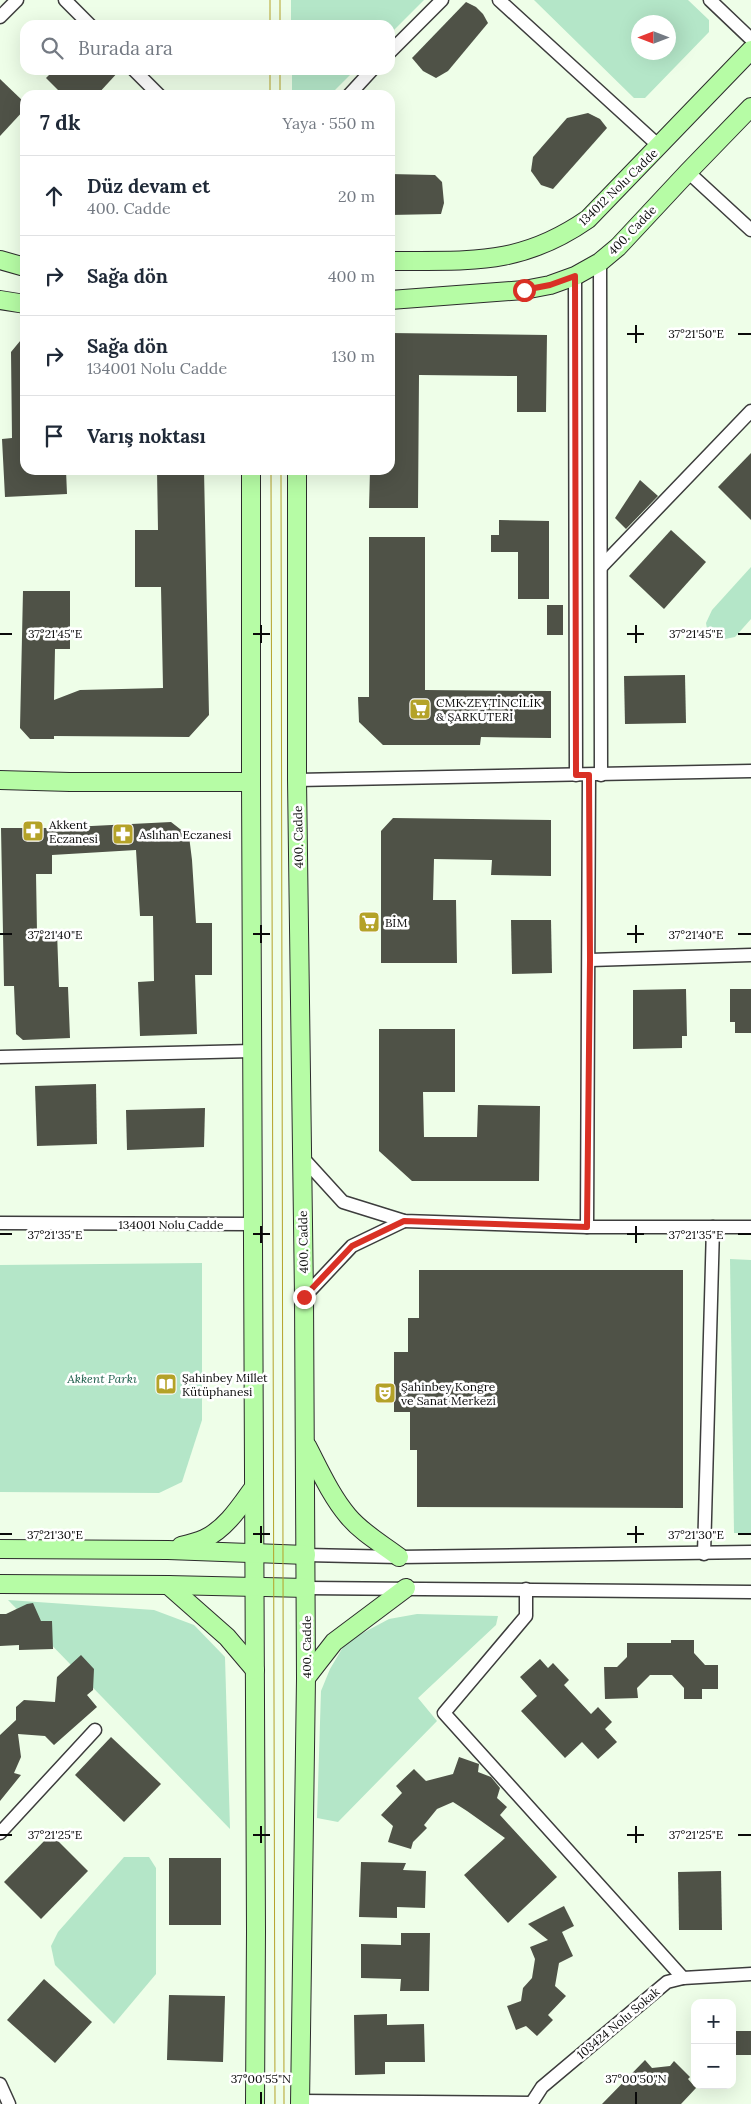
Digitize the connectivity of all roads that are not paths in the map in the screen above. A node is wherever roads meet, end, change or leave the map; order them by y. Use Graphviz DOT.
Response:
graph roads {
  1 [pos="17,0"];
  2 [pos="65,0"];
  3 [pos="442,0"];
  4 [pos="499,0"];
  5 [pos="710,0"];
  6 [pos="0,17"];
  7 [pos="85,20"];
  8 [pos="751,39"];
  9 [pos="395,47"];
  10 [pos="751,50"];
  11 [pos="139,75"];
  12 [pos="367,75"];
  13 [pos="154,90"];
  14 [pos="354,90"];
  15 [pos="751,108"];
  16 [pos="659,146"];
  17 [pos="688,172"];
  18 [pos="751,230"];
  19 [pos="0,260"];
  20 [pos="395,261"];
  21 [pos="600,262"];
  22 [pos="20,266"];
  23 [pos="575,276"];
  24 [pos="0,300"];
  25 [pos="395,300"];
  26 [pos="20,303"];
  27 [pos="751,411"];
  28 [pos="252,475"];
  29 [pos="297,475"];
  30 [pos="602,566"];
  31 [pos="751,771"];
  32 [pos="576,775"];
  33 [pos="595,775"];
  34 [pos="0,780"];
  35 [pos="297,780"];
  36 [pos="251,782"];
  37 [pos="751,955"];
  38 [pos="590,960"];
  39 [pos="252,1051"];
  40 [pos="0,1058"];
  41 [pos="302,1157"];
  42 [pos="404,1221"];
  43 [pos="0,1223"];
  44 [pos="253,1224"];
  45 [pos="587,1227"];
  46 [pos="713,1227"];
  47 [pos="751,1227"];
  48 [pos="304,1297"];
  49 [pos="305,1442"];
  50 [pos="254,1487"];
  51 [pos="0,1549"];
  52 [pos="168,1550"];
  53 [pos="751,1552"];
  54 [pos="254,1553"];
  55 [pos="704,1554"];
  56 [pos="306,1555"];
  57 [pos="399,1557"];
  58 [pos="0,1584"];
  59 [pos="168,1585"];
  60 [pos="255,1587"];
  61 [pos="306,1588"];
  62 [pos="406,1588"];
  63 [pos="526,1589"];
  64 [pos="751,1592"];
  65 [pos="255,1670"];
  66 [pos="306,1678"];
  67 [pos="95,1730"];
  68 [pos="0,1833"];
  69 [pos="751,1974"];
  70 [pos="682,1978"];
  71 [pos="0,2084"];
  72 [pos="300,2102"];
  73 [pos="531,2103"];
  74 [pos="9,2104"];
  75 [pos="255,2104"];
  1 -- 6 [label="street"];
  2 -- 7 [label="street"];
  3 -- 9 [label="street"];
  4 -- 16 [label="street"];
  5 -- 8 [label="street"];
  10 -- 16 [label="main road, 134012 Nolu Cadde"];
  11 -- 13 [label="street"];
  12 -- 14 [label="street"];
  15 -- 17 [label="main road, 400. Cadde"];
  16 -- 20 [label="main road, 134012 Nolu Cadde"];
  17 -- 18 [label="street"];
  17 -- 21 [label="main road, 400. Cadde"];
  19 -- 22 [label="main road"];
  21 -- 23 [label="main road, 400. Cadde"];
  21 -- 30 [label="street"];
  23 -- 25 [label="main road, 400. Cadde"];
  23 -- 32 [label="street"];
  24 -- 26 [label="main road"];
  27 -- 30 [label="street"];
  28 -- 36 [label="main road"];
  29 -- 35 [label="main road, 400. Cadde"];
  30 -- 33 [label="street"];
  31 -- 33 [label="street"];
  32 -- 33 [label="street"];
  32 -- 35 [label="street"];
  33 -- 38 [label="street"];
  34 -- 36 [label="main road"];
  35 -- 41 [label="main road, 400. Cadde"];
  36 -- 39 [label="main road"];
  37 -- 38 [label="street"];
  38 -- 45 [label="street"];
  39 -- 40 [label="street"];
  39 -- 44 [label="main road"];
  41 -- 42 [label="street"];
  41 -- 48 [label="main road, 400. Cadde"];
  42 -- 45 [label="street"];
  42 -- 48 [label="street"];
  43 -- 44 [label="street, 134001 Nolu Cadde"];
  44 -- 50 [label="main road"];
  45 -- 46 [label="street"];
  46 -- 47 [label="street"];
  46 -- 55 [label="street"];
  48 -- 49 [label="main road, 400. Cadde"];
  49 -- 56 [label="main road, 400. Cadde"];
  49 -- 57 [label="main road"];
  50 -- 52 [label="main road"];
  50 -- 54 [label="main road"];
  51 -- 52 [label="main road"];
  52 -- 54 [label="main road"];
  53 -- 55 [label="street"];
  54 -- 56 [label="main road"];
  54 -- 60 [label="main road"];
  55 -- 57 [label="street"];
  56 -- 57 [label="street"];
  56 -- 61 [label="main road, 400. Cadde"];
  58 -- 59 [label="main road"];
  59 -- 60 [label="main road"];
  59 -- 65 [label="main road"];
  60 -- 61 [label="main road"];
  60 -- 65 [label="main road"];
  61 -- 62 [label="street"];
  61 -- 66 [label="main road, 400. Cadde"];
  62 -- 63 [label="street"];
  62 -- 66 [label="main road"];
  63 -- 64 [label="street"];
  63 -- 70 [label="street"];
  65 -- 75 [label="main road"];
  66 -- 72 [label="main road, 400. Cadde"];
  67 -- 68 [label="street"];
  69 -- 70 [label="street, 103424 Nolu Sokak"];
  70 -- 73 [label="street, 103424 Nolu Sokak"];
  71 -- 74 [label="street"];
  72 -- 73 [label="street"];
}
